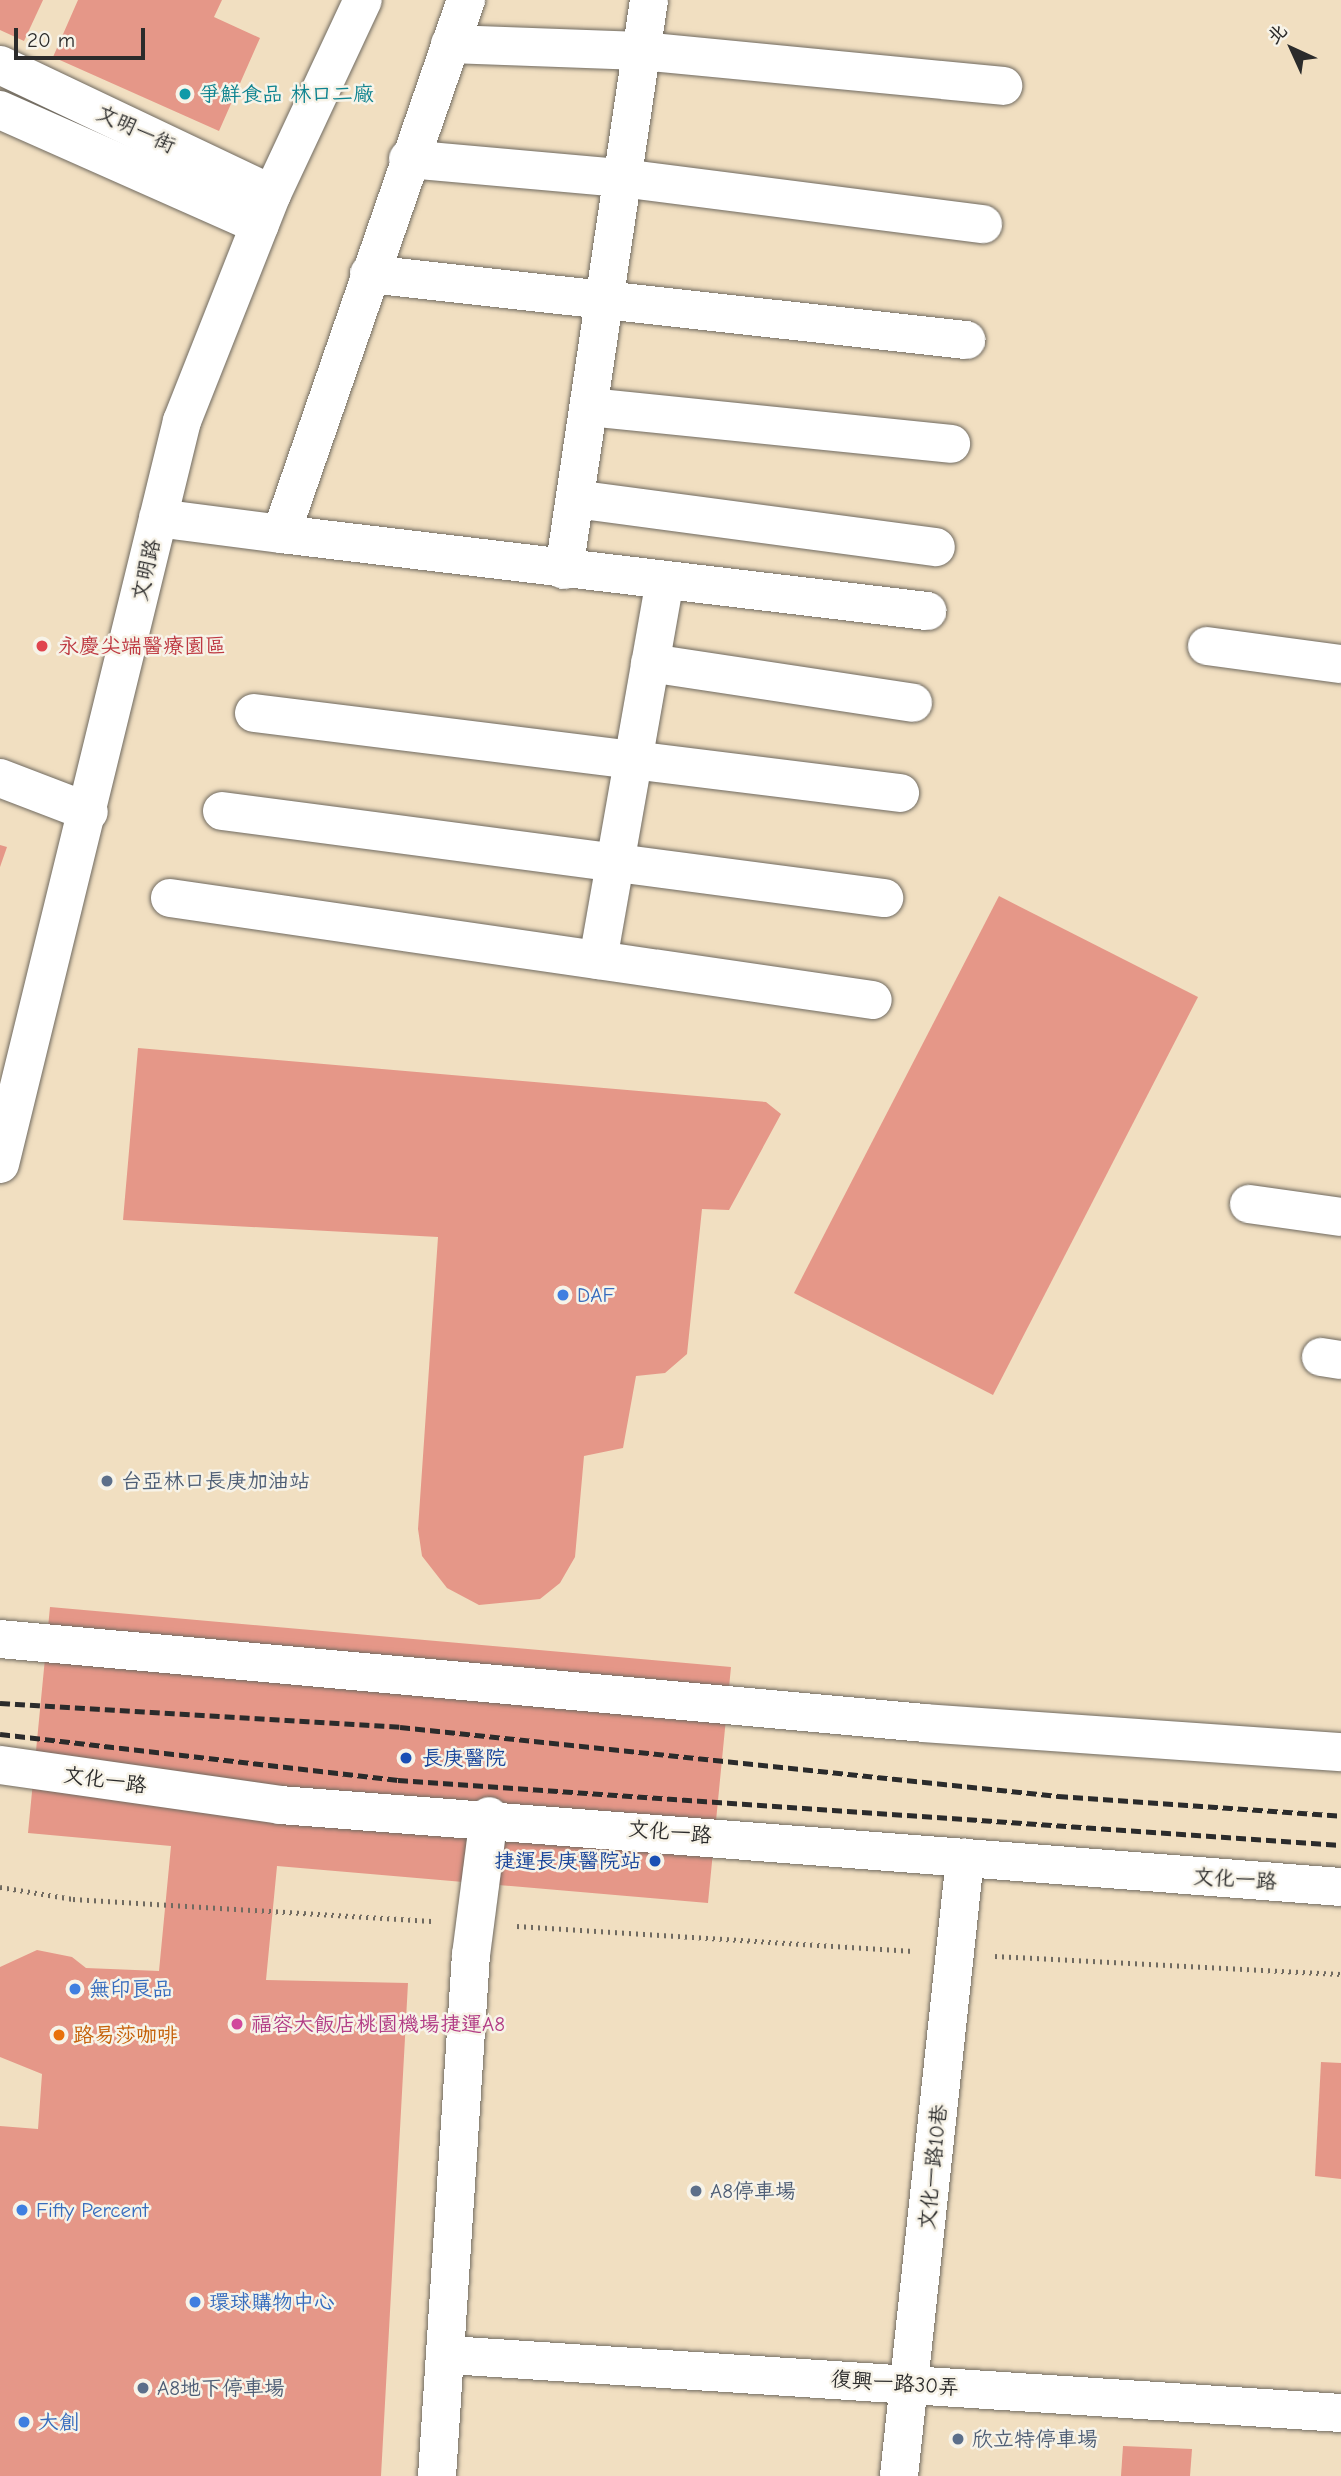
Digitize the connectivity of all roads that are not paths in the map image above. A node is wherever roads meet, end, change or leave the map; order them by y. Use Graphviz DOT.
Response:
graph roads {
  1 [pos="363,0"];
  2 [pos="466,0"];
  3 [pos="649,0"];
  4 [pos="450,44"];
  5 [pos="641,51"];
  6 [pos="0,65"];
  7 [pos="1003,86"];
  8 [pos="0,110"];
  9 [pos="408,159"];
  10 [pos="622,178"];
  11 [pos="266,209"];
  12 [pos="983,224"];
  13 [pos="369,274"];
  14 [pos="605,297"];
  15 [pos="966,340"];
  16 [pos="589,407"];
  17 [pos="951,444"];
  18 [pos="575,499"];
  19 [pos="158,518"];
  20 [pos="281,534"];
  21 [pos="936,547"];
  22 [pos="564,570"];
  23 [pos="665,581"];
  24 [pos="927,611"];
  25 [pos="1208,646"];
  26 [pos="650,663"];
  27 [pos="1341,664"];
  28 [pos="913,703"];
  29 [pos="254,713"];
  30 [pos="633,760"];
  31 [pos="0,778"];
  32 [pos="900,793"];
  33 [pos="222,811"];
  34 [pos="89,812"];
  35 [pos="615,862"];
  36 [pos="170,898"];
  37 [pos="884,898"];
  38 [pos="598,960"];
  39 [pos="873,1000"];
  40 [pos="0,1164"];
  41 [pos="1249,1204"];
  42 [pos="1341,1217"];
  43 [pos="0,1639"];
  44 [pos="1341,1752"];
  45 [pos="0,1765"];
  46 [pos="489,1816"];
  47 [pos="965,1858"];
  48 [pos="1341,1887"];
  49 [pos="449,2355"];
  50 [pos="910,2384"];
  51 [pos="1341,2413"];
  52 [pos="437,2476"];
  53 [pos="899,2476"];
  1 -- 11 [label="street, 文明路"];
  2 -- 4 [label="street"];
  3 -- 5 [label="street"];
  4 -- 5 [label="street"];
  4 -- 9 [label="street"];
  5 -- 7 [label="street"];
  5 -- 10 [label="street"];
  6 -- 11 [label="street, 文明一街"];
  8 -- 11 [label="street"];
  9 -- 10 [label="street"];
  9 -- 13 [label="street"];
  10 -- 12 [label="street"];
  10 -- 14 [label="street"];
  11 -- 19 [label="street, 文明路"];
  13 -- 14 [label="street"];
  13 -- 20 [label="street"];
  14 -- 15 [label="street"];
  14 -- 16 [label="street"];
  16 -- 17 [label="street"];
  16 -- 18 [label="street"];
  18 -- 21 [label="street"];
  18 -- 22 [label="street"];
  19 -- 20 [label="street"];
  19 -- 34 [label="street, 文明路"];
  20 -- 22 [label="street"];
  22 -- 23 [label="street"];
  23 -- 24 [label="street"];
  23 -- 26 [label="street"];
  25 -- 27 [label="street"];
  26 -- 28 [label="street"];
  26 -- 30 [label="street"];
  29 -- 30 [label="street"];
  30 -- 32 [label="street"];
  30 -- 35 [label="street"];
  31 -- 34 [label="street"];
  33 -- 35 [label="street"];
  34 -- 40 [label="street, 文明路"];
  35 -- 37 [label="street"];
  35 -- 38 [label="street"];
  36 -- 38 [label="street"];
  38 -- 39 [label="street"];
  41 -- 42 [label="street"];
  43 -- 44 [label="street"];
  45 -- 46 [label="street, 文化一路"];
  46 -- 47 [label="street, 文化一路"];
  46 -- 49 [label="street"];
  47 -- 48 [label="street, 文化一路"];
  47 -- 50 [label="street, 文化一路10巷"];
  49 -- 50 [label="street, 復興一路30弄"];
  49 -- 52 [label="street"];
  50 -- 51 [label="street, 復興一路30弄"];
  50 -- 53 [label="street, 文化一路10巷"];
}
